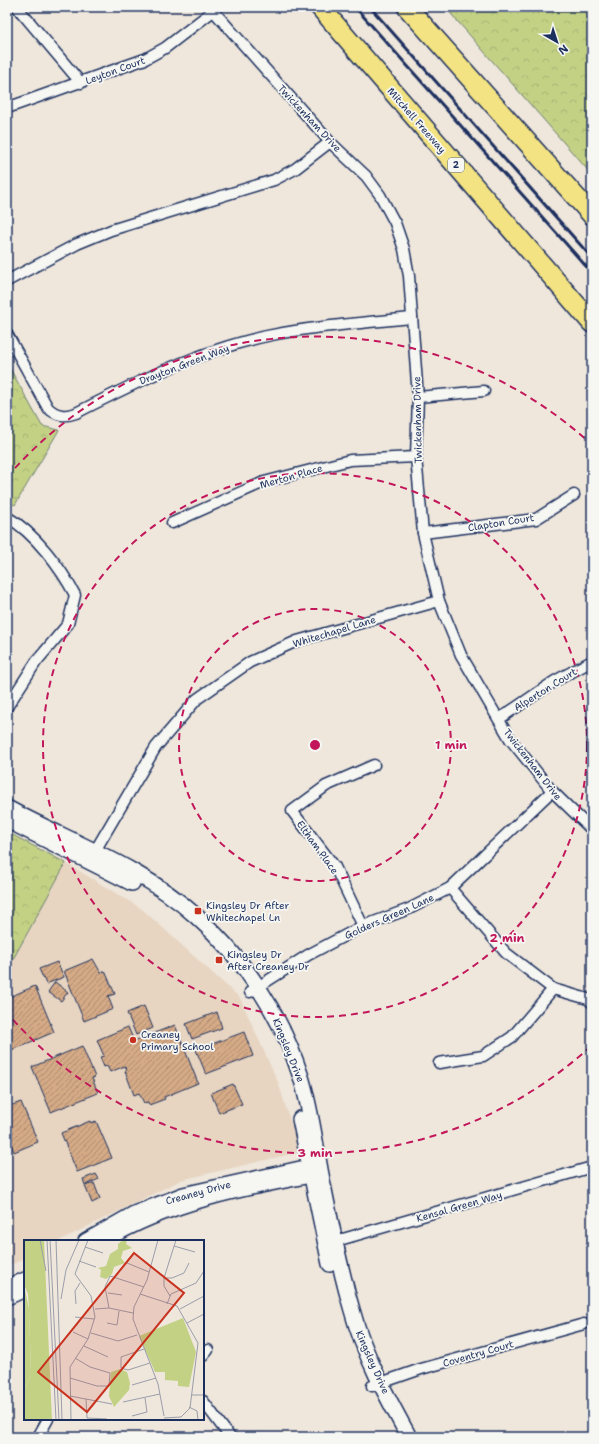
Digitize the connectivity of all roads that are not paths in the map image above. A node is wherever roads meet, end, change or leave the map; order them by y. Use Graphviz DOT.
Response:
graph roads {
  1 [pos="17,7"];
  2 [pos="320,7"];
  3 [pos="406,7"];
  4 [pos="212,9"];
  5 [pos="81,82"];
  6 [pos="7,108"];
  7 [pos="330,142"];
  8 [pos="592,215"];
  9 [pos="7,281"];
  10 [pos="412,318"];
  11 [pos="592,323"];
  12 [pos="7,334"];
  13 [pos="484,391"];
  14 [pos="418,397"];
  15 [pos="416,457"];
  16 [pos="574,495"];
  17 [pos="7,517"];
  18 [pos="172,523"];
  19 [pos="423,533"];
  20 [pos="439,601"];
  21 [pos="592,661"];
  22 [pos="7,707"];
  23 [pos="499,719"];
  24 [pos="374,765"];
  25 [pos="552,791"];
  26 [pos="7,808"];
  27 [pos="7,820"];
  28 [pos="592,830"];
  29 [pos="92,857"];
  30 [pos="450,888"];
  31 [pos="363,926"];
  32 [pos="554,989"];
  33 [pos="254,990"];
  34 [pos="592,1003"];
  35 [pos="439,1063"];
  36 [pos="592,1167"];
  37 [pos="315,1170"];
  38 [pos="87,1240"];
  39 [pos="107,1240"];
  40 [pos="330,1243"];
  41 [pos="24,1279"];
  42 [pos="7,1287"];
  43 [pos="24,1290"];
  44 [pos="7,1298"];
  45 [pos="584,1324"];
  46 [pos="376,1385"];
  47 [pos="204,1402"];
  48 [pos="47,1420"];
  49 [pos="229,1436"];
  50 [pos="38,1437"];
  51 [pos="398,1437"];
  52 [pos="409,1437"];
  1 -- 5 [label="street"];
  2 -- 11 [label="highway, Mitchell Freeway / 2"];
  3 -- 8 [label="highway"];
  4 -- 5 [label="street, Leyton Court"];
  4 -- 7 [label="street, Twickenham Drive"];
  5 -- 6 [label="street, Leyton Court"];
  7 -- 9 [label="street"];
  7 -- 10 [label="street, Twickenham Drive"];
  10 -- 12 [label="street, Drayton Green Way"];
  10 -- 14 [label="street, Twickenham Drive"];
  13 -- 14 [label="street"];
  14 -- 15 [label="street, Twickenham Drive"];
  15 -- 18 [label="street, Merton Place"];
  15 -- 19 [label="street, Twickenham Drive"];
  16 -- 19 [label="street, Clapton Court"];
  17 -- 22 [label="street"];
  19 -- 20 [label="street, Twickenham Drive"];
  20 -- 23 [label="street, Twickenham Drive"];
  20 -- 29 [label="street, Whitechapel Lane"];
  21 -- 23 [label="street, Alperton Court"];
  23 -- 25 [label="street, Twickenham Drive"];
  24 -- 31 [label="street, Eltham Place"];
  25 -- 28 [label="street, Twickenham Drive"];
  25 -- 30 [label="street, Golders Green Lane"];
  26 -- 29 [label="main road, Kingsley Drive"];
  27 -- 29 [label="main road, Kingsley Drive"];
  29 -- 33 [label="main road, Kingsley Drive"];
  30 -- 31 [label="street, Golders Green Lane"];
  30 -- 32 [label="street"];
  31 -- 33 [label="street, Golders Green Lane"];
  32 -- 34 [label="street"];
  32 -- 35 [label="street"];
  33 -- 37 [label="main road, Kingsley Drive"];
  36 -- 40 [label="street, Kensal Green Way"];
  37 -- 38 [label="street, Creaney Drive"];
  37 -- 39 [label="street, Creaney Drive"];
  37 -- 40 [label="main road, Kingsley Drive"];
  40 -- 46 [label="main road, Kingsley Drive"];
  41 -- 42 [label="street"];
  43 -- 44 [label="street"];
  45 -- 46 [label="street, Coventry Court"];
  46 -- 51 [label="main road, Kingsley Drive"];
  46 -- 52 [label="main road, Kingsley Drive"];
  47 -- 49 [label="street"];
  48 -- 50 [label="street"];
}
